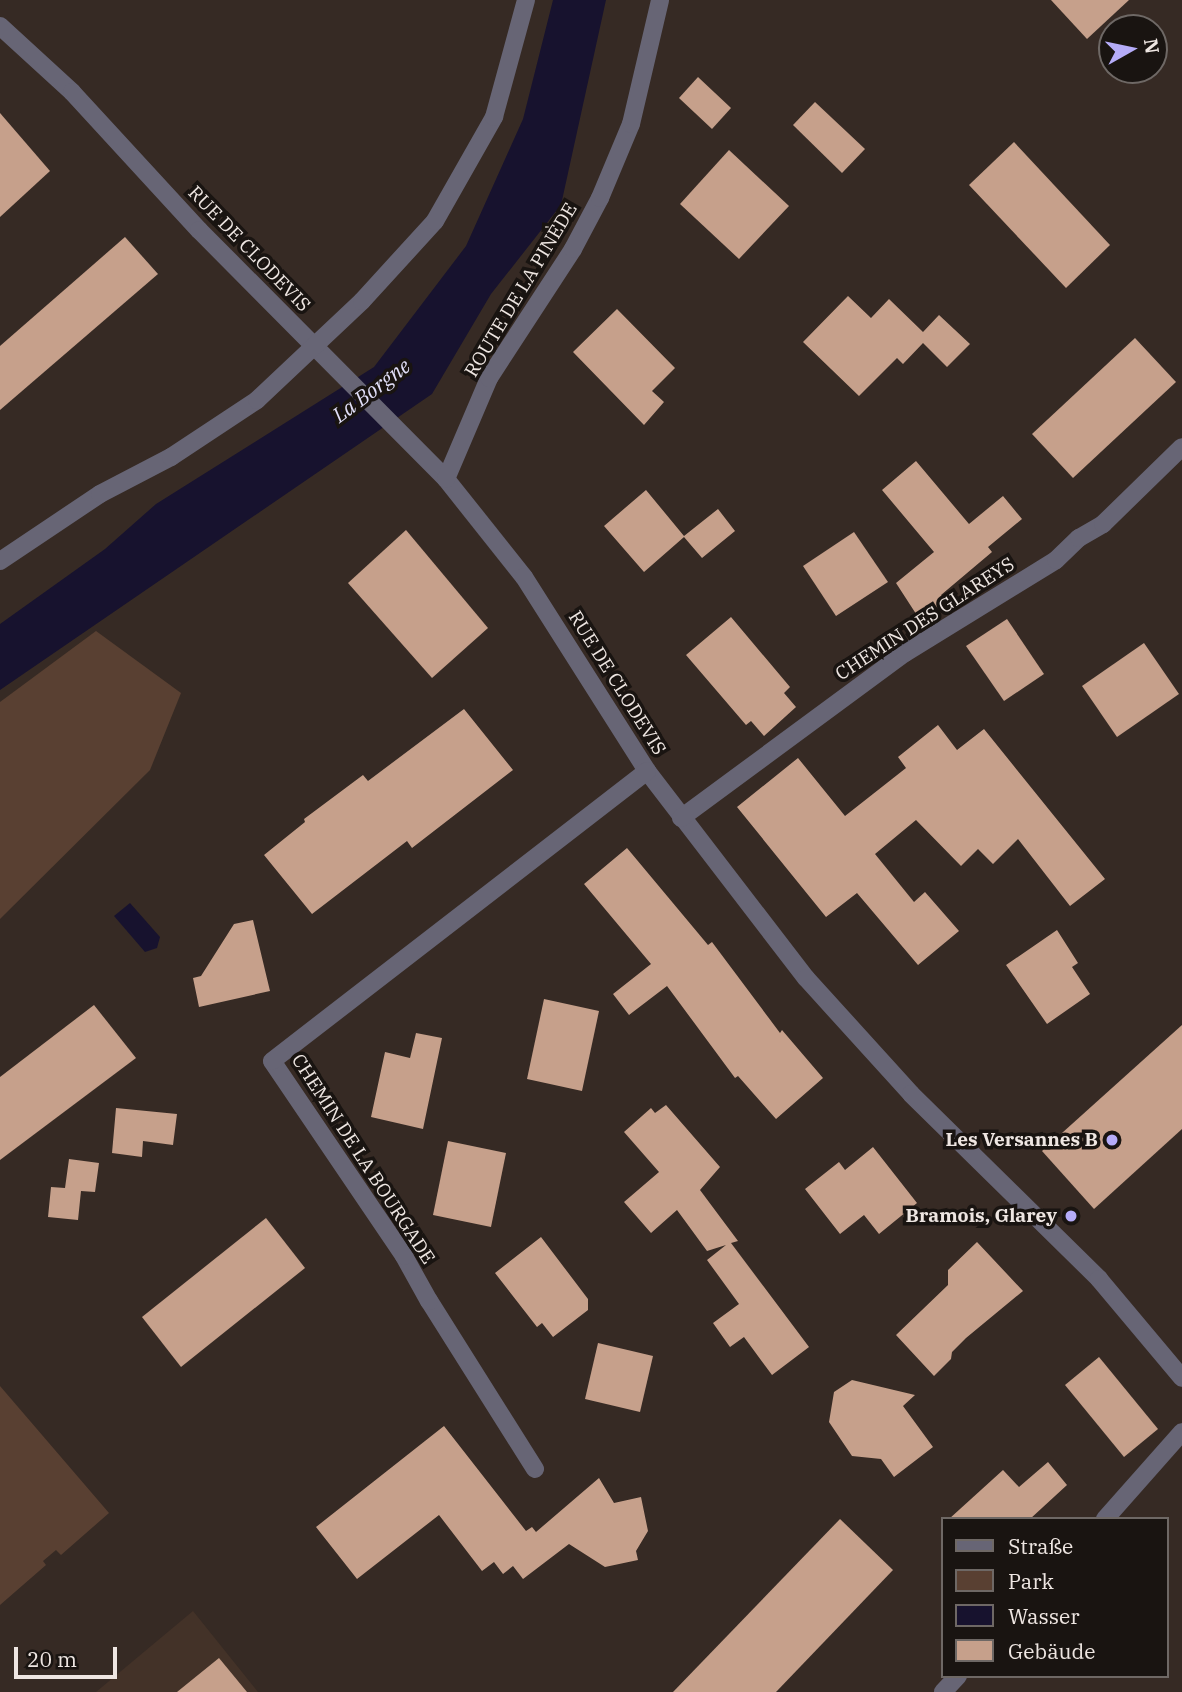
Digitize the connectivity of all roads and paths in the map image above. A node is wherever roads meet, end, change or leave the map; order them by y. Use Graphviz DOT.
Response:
graph roads {
  1 [pos="526,0"];
  2 [pos="660,0"];
  3 [pos="0,26"];
  4 [pos="319,350"];
  5 [pos="1182,447"];
  6 [pos="446,480"];
  7 [pos="0,561"];
  8 [pos="647,771"];
  9 [pos="681,818"];
  10 [pos="1182,1378"];
  11 [pos="1182,1432"];
  12 [pos="535,1469"];
  13 [pos="1107,1517"];
  14 [pos="956,1678"];
  15 [pos="943,1692"];
  1 -- 4 [label="street"];
  2 -- 6 [label="street, ROUTE DE LA PINÈDE"];
  3 -- 4 [label="street, RUE DE CLODEVIS"];
  4 -- 6 [label="street, RUE DE CLODEVIS"];
  4 -- 7 [label="street"];
  5 -- 9 [label="street, CHEMIN DES GLAREYS"];
  6 -- 8 [label="street, RUE DE CLODEVIS"];
  8 -- 9 [label="street, RUE DE CLODEVIS"];
  8 -- 12 [label="street, CHEMIN DE LA BOURGADE"];
  9 -- 10 [label="street, RUE DE CLODEVIS"];
  11 -- 13 [label="street"];
  14 -- 15 [label="street"];
}
